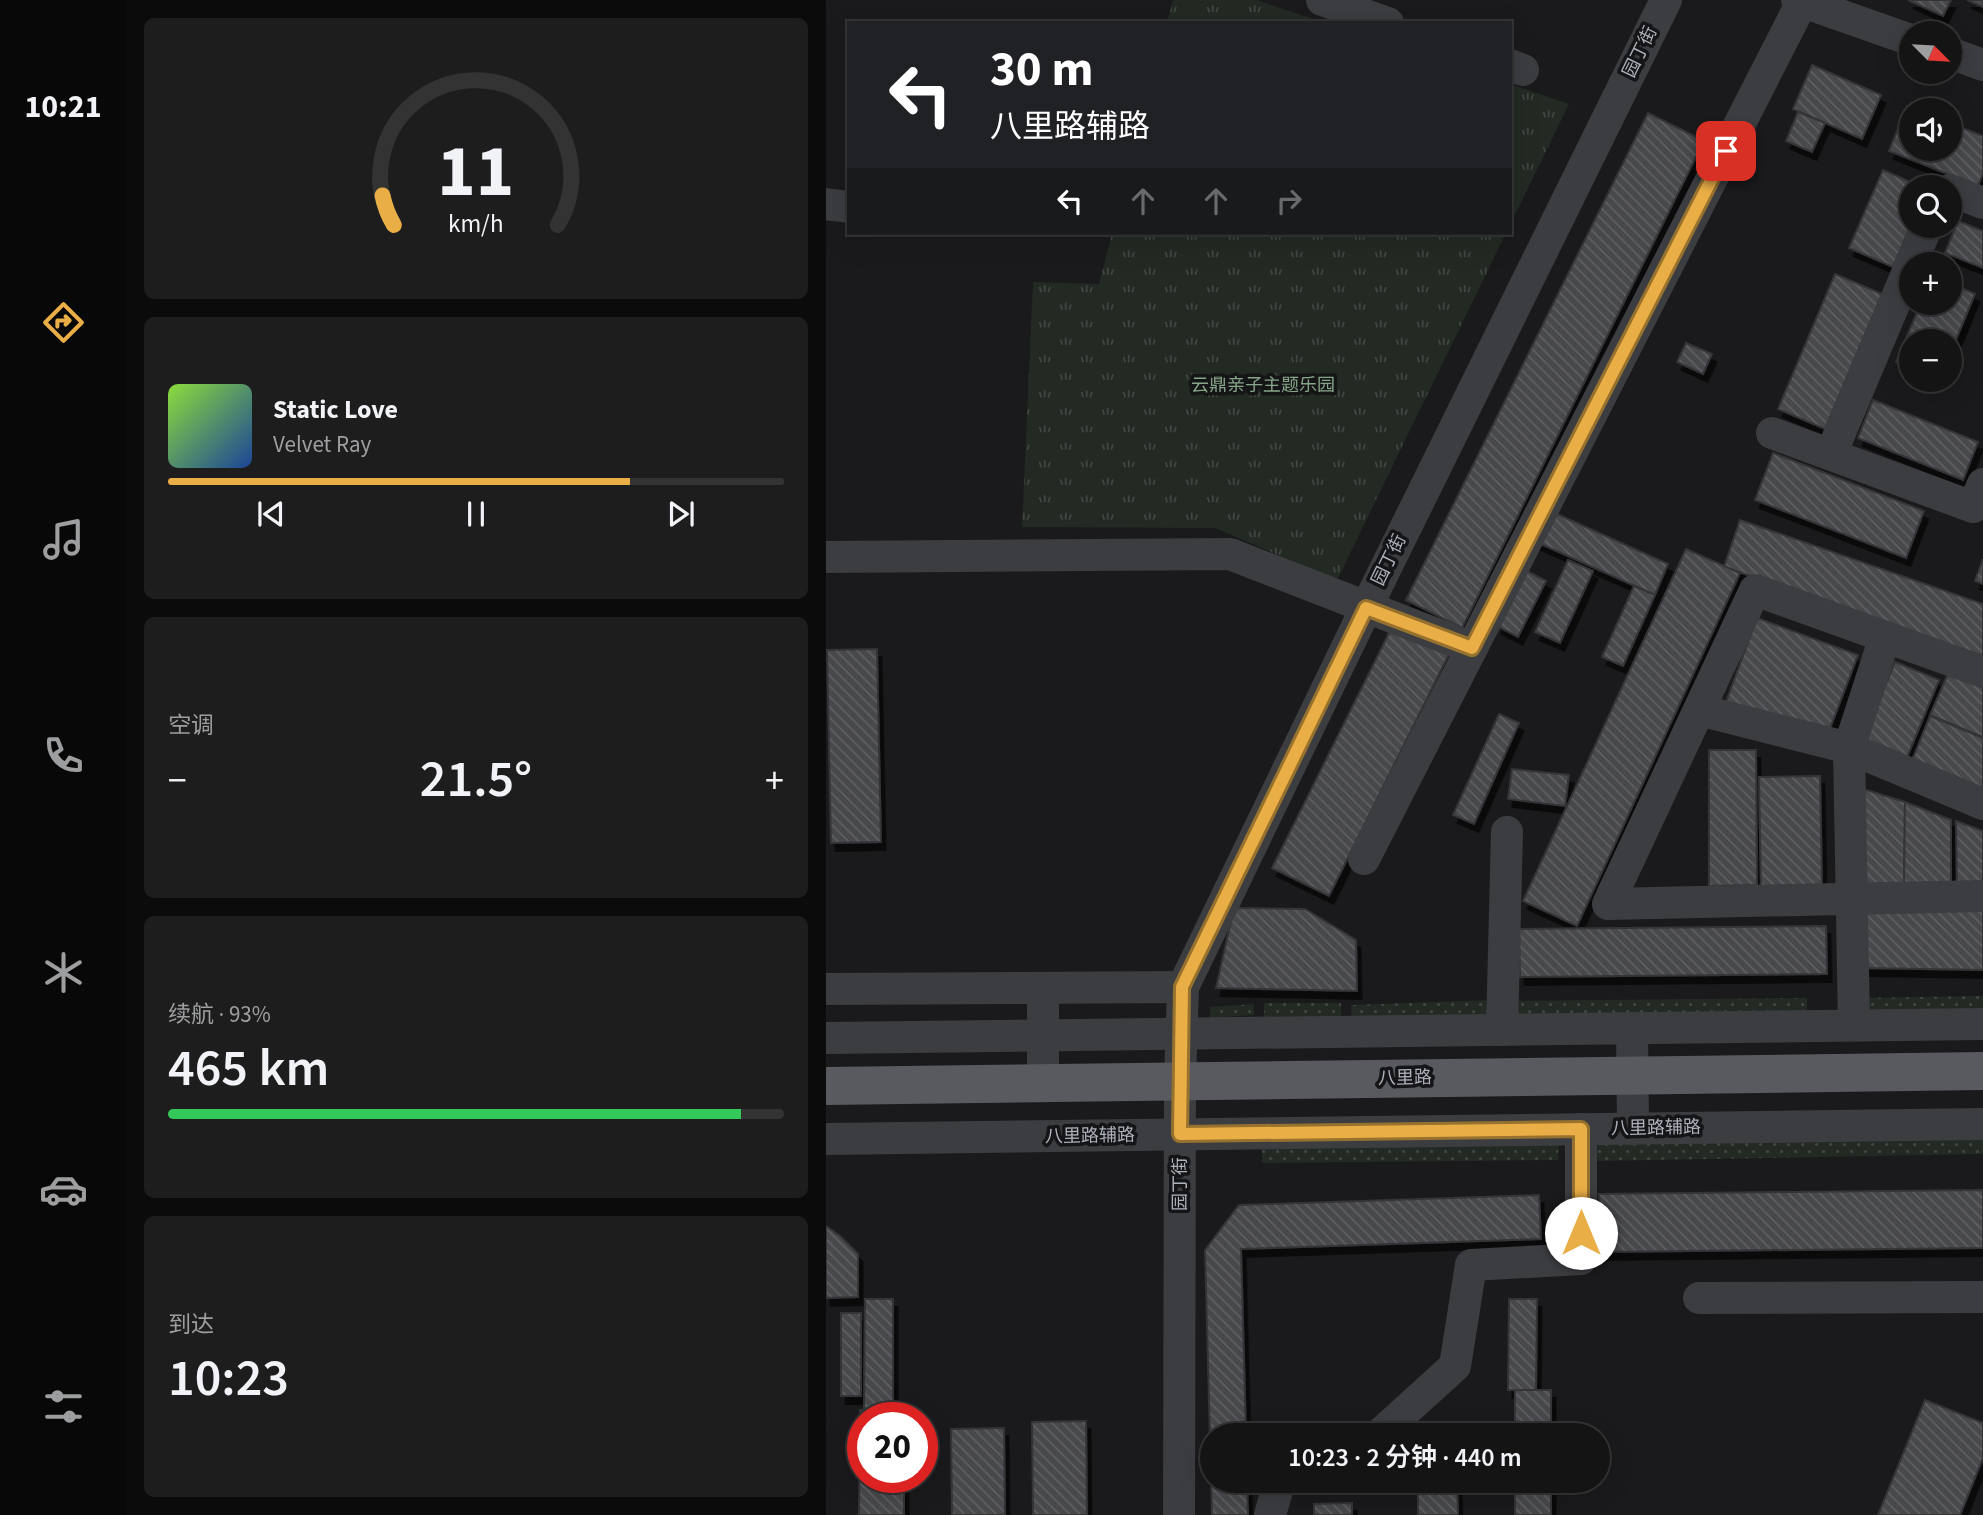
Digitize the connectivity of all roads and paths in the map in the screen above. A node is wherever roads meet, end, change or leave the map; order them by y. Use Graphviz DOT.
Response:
graph roads {
  1 [pos="1322,0"];
  2 [pos="1666,0"];
  3 [pos="1799,1"];
  4 [pos="1382,21"];
  5 [pos="1899,36"];
  6 [pos="1962,57"];
  7 [pos="1983,65"];
  8 [pos="1962,195"];
  9 [pos="1983,203"];
  10 [pos="826,204"];
  11 [pos="847,207"];
  12 [pos="1922,238"];
  13 [pos="1772,433"];
  14 [pos="1831,454"];
  15 [pos="1980,501"];
  16 [pos="826,557"];
  17 [pos="1366,608"];
  18 [pos="1885,636"];
  19 [pos="1472,648"];
  20 [pos="1983,672"];
  21 [pos="1699,710"];
  22 [pos="1849,748"];
  23 [pos="1983,804"];
  24 [pos="1507,832"];
  25 [pos="1364,859"];
  26 [pos="1983,896"];
  27 [pos="1852,899"];
  28 [pos="1182,987"];
  29 [pos="1043,988"];
  30 [pos="826,989"];
  31 [pos="1983,1024"];
  32 [pos="1854,1025"];
  33 [pos="1632,1028"];
  34 [pos="1502,1030"];
  35 [pos="1181,1034"];
  36 [pos="1042,1035"];
  37 [pos="826,1038"];
  38 [pos="1983,1071"];
  39 [pos="1632,1076"];
  40 [pos="1180,1081"];
  41 [pos="1043,1083"];
  42 [pos="826,1086"];
  43 [pos="1983,1124"];
  44 [pos="1581,1129"];
  45 [pos="1633,1129"];
  46 [pos="1180,1134"];
  47 [pos="826,1139"];
  48 [pos="1983,1297"];
  49 [pos="1699,1298"];
  50 [pos="1392,1423"];
  51 [pos="1276,1493"];
  52 [pos="1179,1515"];
  53 [pos="1270,1515"];
  1 -- 4 [label="street"];
  2 -- 17 [label="street, 园丁街"];
  3 -- 5 [label="street"];
  3 -- 19 [label="street"];
  6 -- 7 [label="street"];
  8 -- 9 [label="street"];
  10 -- 11 [label="street"];
  12 -- 14 [label="street"];
  13 -- 14 [label="street"];
  14 -- 15 [label="street"];
  16 -- 17 [label="street"];
  17 -- 19 [label="street"];
  17 -- 28 [label="street, 园丁街"];
  18 -- 20 [label="street"];
  18 -- 21 [label="street"];
  18 -- 22 [label="street"];
  19 -- 25 [label="street"];
  21 -- 22 [label="street"];
  21 -- 27 [label="street"];
  22 -- 23 [label="street"];
  22 -- 27 [label="street"];
  24 -- 34 [label="street"];
  26 -- 27 [label="street"];
  27 -- 32 [label="street"];
  28 -- 29 [label="street"];
  28 -- 35 [label="street, 园丁街"];
  29 -- 30 [label="street"];
  29 -- 36 [label="street"];
  31 -- 32 [label="street"];
  32 -- 33 [label="street"];
  33 -- 34 [label="street"];
  33 -- 39 [label="street"];
  34 -- 35 [label="street"];
  35 -- 36 [label="street"];
  35 -- 40 [label="street, 园丁街"];
  36 -- 37 [label="street"];
  36 -- 41 [label="street"];
  38 -- 39 [label="main road, 八里路"];
  39 -- 40 [label="main road, 八里路"];
  39 -- 45 [label="street"];
  40 -- 41 [label="main road, 八里路"];
  40 -- 46 [label="street, 园丁街"];
  41 -- 42 [label="main road, 八里路"];
  43 -- 45 [label="street, 八里路辅路"];
  44 -- 45 [label="street, 八里路辅路"];
  44 -- 46 [label="street, 八里路辅路"];
  44 -- 50 [label="street"];
  46 -- 47 [label="street, 八里路辅路"];
  46 -- 52 [label="street, 园丁街"];
  48 -- 49 [label="street"];
  51 -- 53 [label="street"];
}
